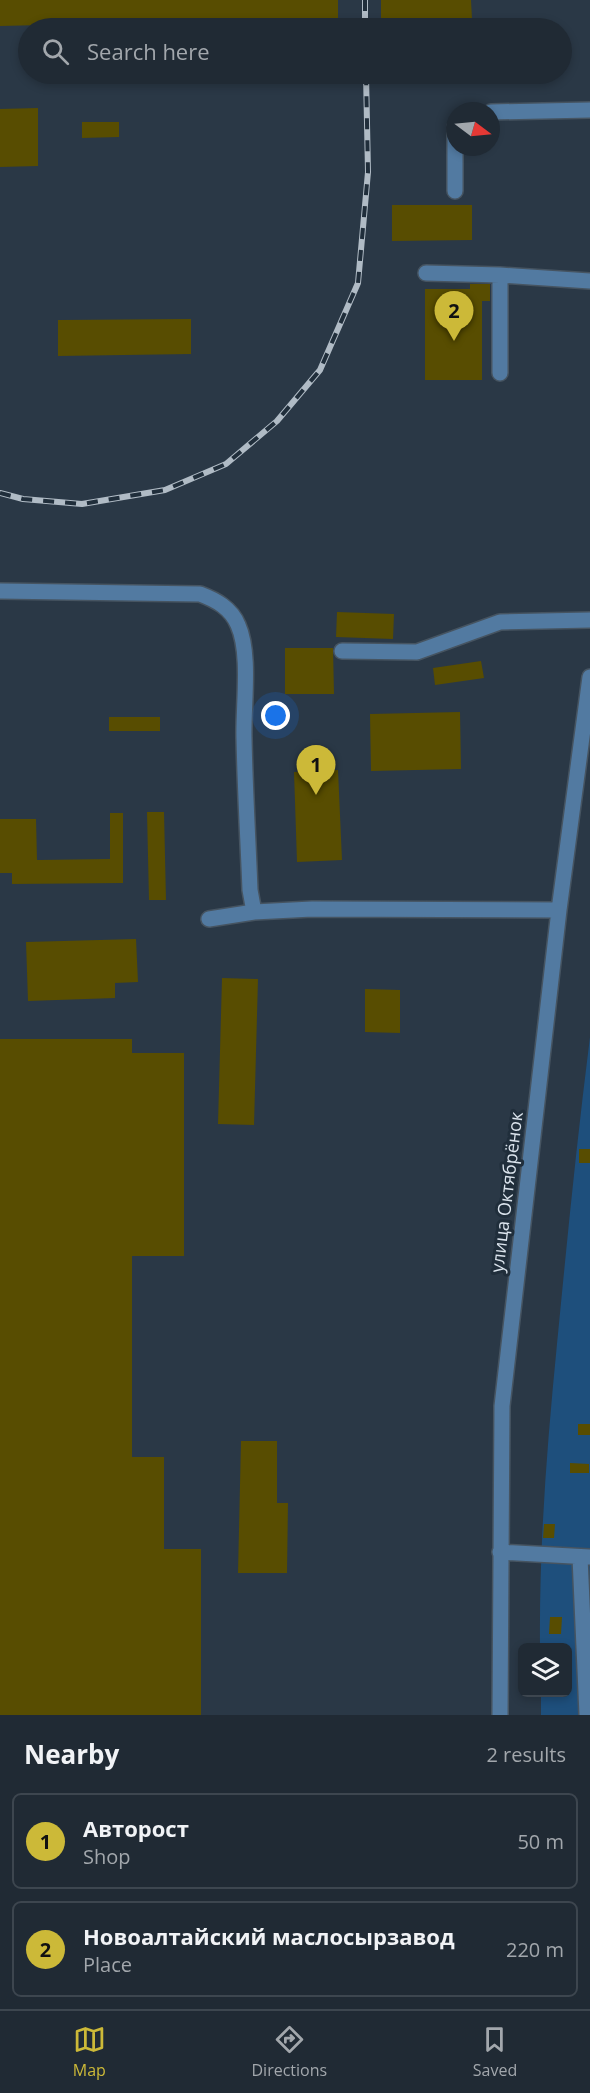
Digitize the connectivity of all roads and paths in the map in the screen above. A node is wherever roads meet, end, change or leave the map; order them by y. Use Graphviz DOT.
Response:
graph roads {
  1 [pos="590,110"];
  2 [pos="500,112"];
  3 [pos="455,156"];
  4 [pos="455,191"];
  5 [pos="426,273"];
  6 [pos="500,275"];
  7 [pos="590,281"];
  8 [pos="500,373"];
  9 [pos="0,591"];
  10 [pos="590,620"];
  11 [pos="342,651"];
  12 [pos="590,677"];
  13 [pos="559,910"];
  14 [pos="254,912"];
  15 [pos="209,919"];
  16 [pos="500,1552"];
  17 [pos="585,1557"];
  18 [pos="500,1715"];
  19 [pos="587,1715"];
  1 -- 2 [label="street"];
  3 -- 4 [label="street"];
  5 -- 6 [label="street"];
  6 -- 7 [label="street"];
  6 -- 8 [label="street"];
  9 -- 14 [label="street"];
  10 -- 11 [label="street"];
  12 -- 13 [label="street, улица Октябрёнок"];
  13 -- 14 [label="street"];
  13 -- 16 [label="street, улица Октябрёнок"];
  14 -- 15 [label="street"];
  16 -- 17 [label="street"];
  16 -- 18 [label="street, улица Октябрёнок"];
  17 -- 19 [label="street"];
}
